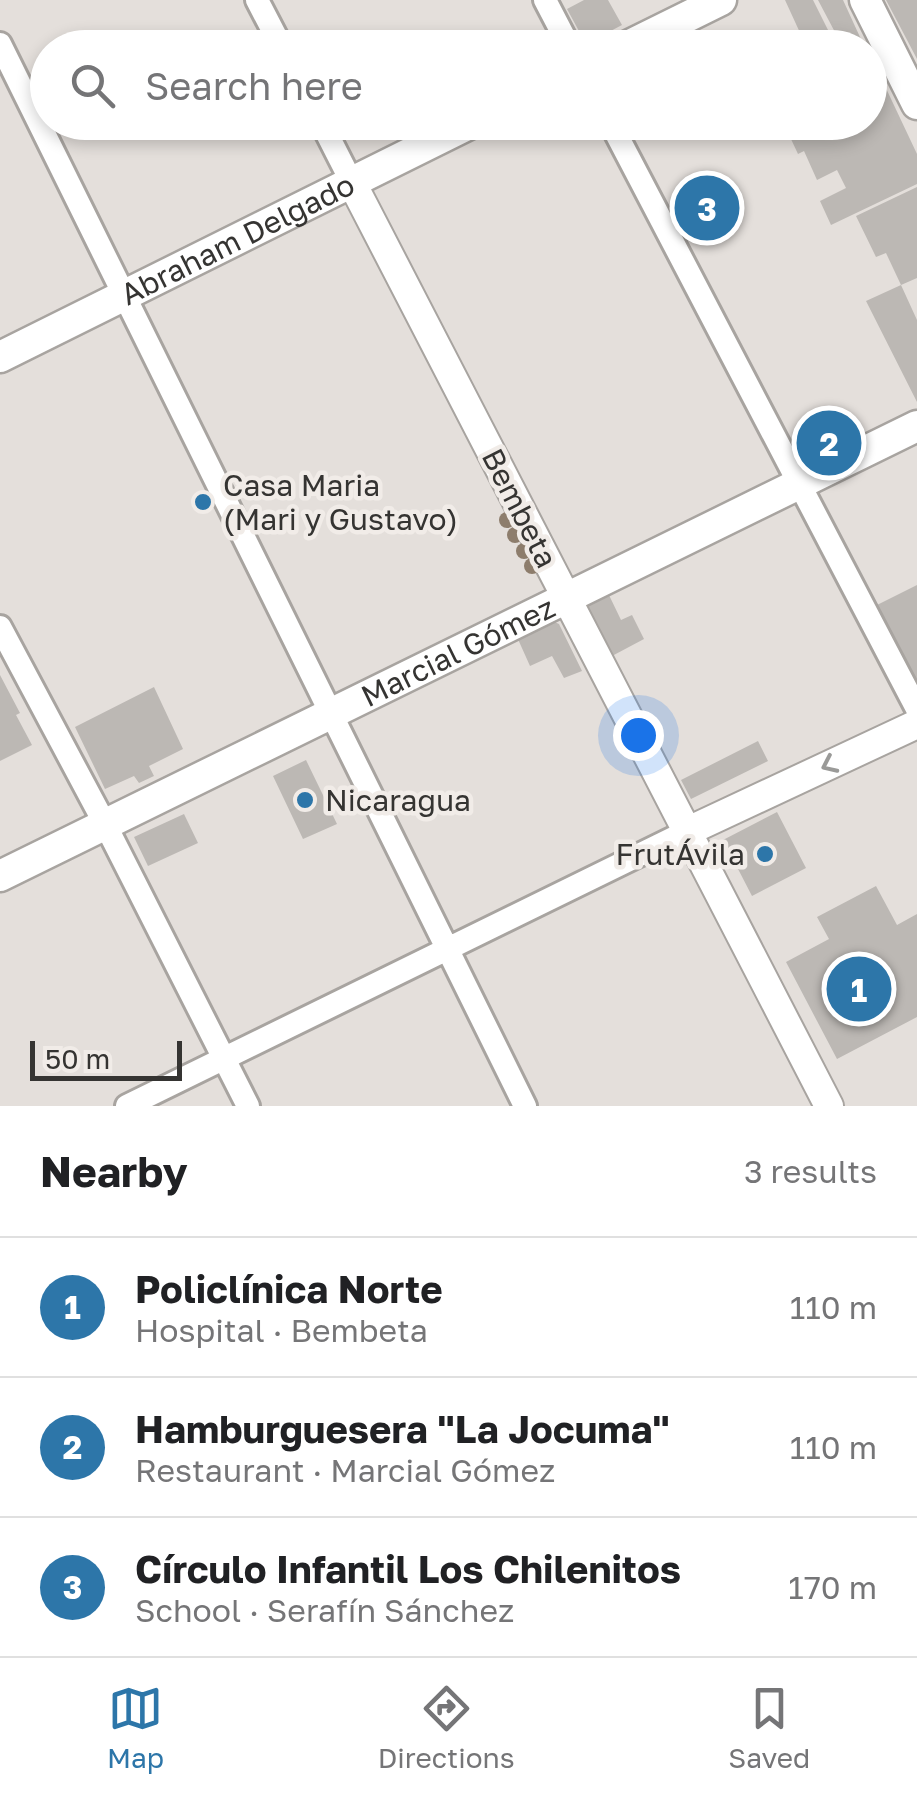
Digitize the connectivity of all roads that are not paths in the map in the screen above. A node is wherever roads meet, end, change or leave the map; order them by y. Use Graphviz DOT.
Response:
graph roads {
  1 [pos="257,0"];
  2 [pos="545,0"];
  3 [pos="721,0"];
  4 [pos="865,0"];
  5 [pos="273,30"];
  6 [pos="561,30"];
  7 [pos="660,30"];
  8 [pos="880,30"];
  9 [pos="0,44"];
  10 [pos="887,44"];
  11 [pos="30,104"];
  12 [pos="917,104"];
  13 [pos="48,140"];
  14 [pos="330,140"];
  15 [pos="437,140"];
  16 [pos="620,140"];
  17 [pos="352,182"];
  18 [pos="126,296"];
  19 [pos="0,357"];
  20 [pos="917,426"];
  21 [pos="802,484"];
  22 [pos="566,600"];
  23 [pos="0,627"];
  24 [pos="917,708"];
  25 [pos="331,714"];
  26 [pos="917,724"];
  27 [pos="106,826"];
  28 [pos="686,832"];
  29 [pos="0,876"];
  30 [pos="448,950"];
  31 [pos="225,1060"];
  32 [pos="127,1106"];
  33 [pos="248,1106"];
  34 [pos="525,1106"];
  35 [pos="829,1106"];
  1 -- 5 [label="street"];
  2 -- 6 [label="street"];
  3 -- 7 [label="main road"];
  4 -- 8 [label="main road"];
  9 -- 11 [label="street"];
  10 -- 12 [label="main road"];
  13 -- 18 [label="street"];
  14 -- 17 [label="street, Bembeta"];
  15 -- 17 [label="main road, Abraham Delgado"];
  16 -- 21 [label="street"];
  17 -- 18 [label="main road, Abraham Delgado"];
  17 -- 22 [label="street, Bembeta"];
  18 -- 19 [label="main road, Abraham Delgado"];
  18 -- 25 [label="street"];
  20 -- 21 [label="main road, Marcial Gómez"];
  21 -- 22 [label="main road, Marcial Gómez"];
  21 -- 24 [label="street"];
  22 -- 25 [label="main road, Marcial Gómez"];
  22 -- 28 [label="street, Bembeta"];
  23 -- 27 [label="street"];
  25 -- 27 [label="main road, Marcial Gómez"];
  25 -- 30 [label="street"];
  26 -- 28 [label="street, one-way"];
  27 -- 29 [label="main road, Marcial Gómez"];
  27 -- 31 [label="street"];
  28 -- 30 [label="street"];
  28 -- 35 [label="street, Bembeta"];
  30 -- 31 [label="street"];
  30 -- 34 [label="street"];
  31 -- 32 [label="street"];
  31 -- 33 [label="street"];
}
